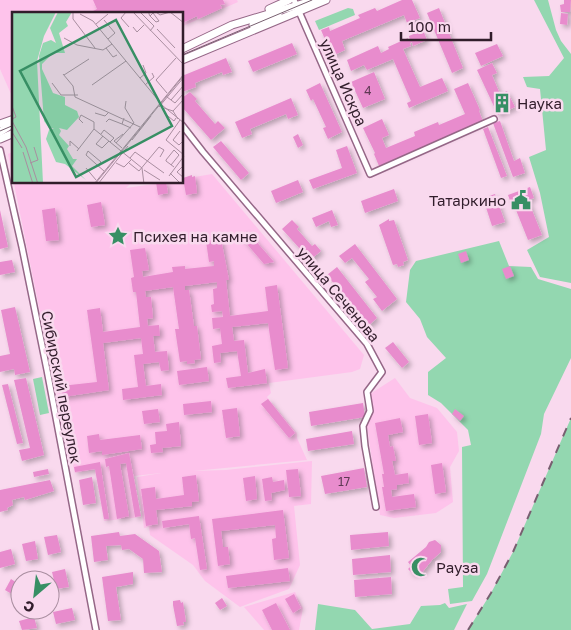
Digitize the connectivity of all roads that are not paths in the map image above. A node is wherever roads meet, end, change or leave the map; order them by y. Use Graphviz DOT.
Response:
graph roads {
  1 [pos="290,0"];
  2 [pos="305,0"];
  3 [pos="315,0"];
  4 [pos="326,0"];
  5 [pos="296,5"];
  6 [pos="232,25"];
  7 [pos="184,43"];
  8 [pos="184,48"];
  9 [pos="184,58"];
  10 [pos="494,119"];
  11 [pos="12,120"];
  12 [pos="0,124"];
  13 [pos="12,124"];
  14 [pos="184,128"];
  15 [pos="0,132"];
  16 [pos="12,134"];
  17 [pos="0,139"];
  18 [pos="0,150"];
  19 [pos="376,507"];
  20 [pos="96,630"];
  1 -- 6 [label="main road"];
  2 -- 5 [label="main road"];
  3 -- 5 [label="main road"];
  4 -- 5 [label="main road"];
  5 -- 6 [label="main road"];
  5 -- 9 [label="main road"];
  5 -- 10 [label="street, улица Искра"];
  6 -- 7 [label="main road"];
  6 -- 8 [label="main road"];
  11 -- 12 [label="main road"];
  13 -- 15 [label="main road"];
  14 -- 19 [label="street, улица Сеченова"];
  16 -- 17 [label="main road"];
  18 -- 20 [label="street, Сибирский переулок"];
}
